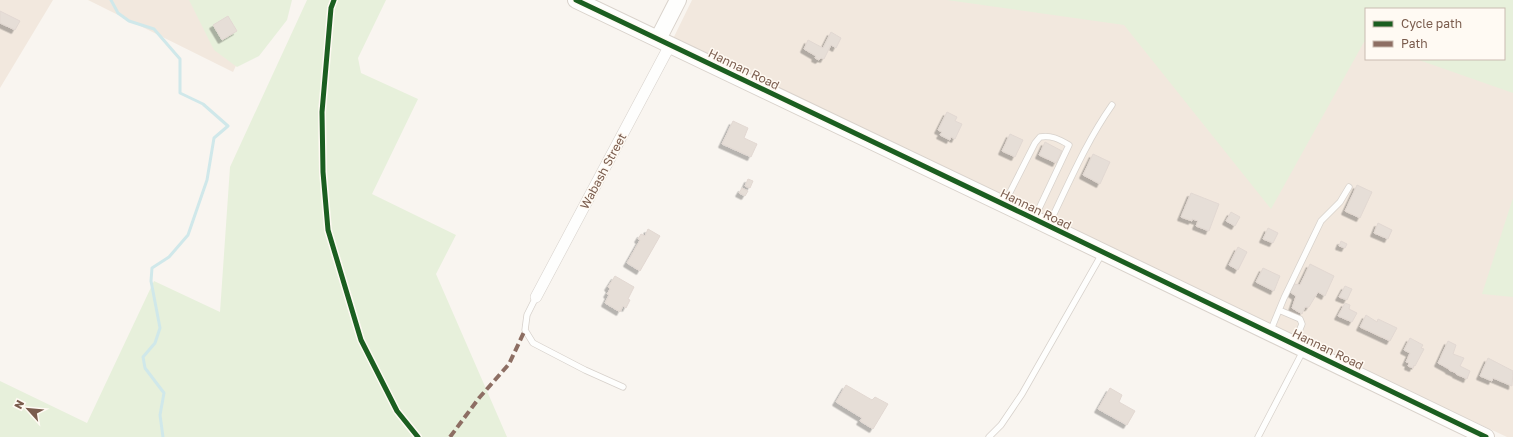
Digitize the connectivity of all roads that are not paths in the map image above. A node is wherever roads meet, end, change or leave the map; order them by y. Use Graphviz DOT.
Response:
graph roads {
  1 [pos="576,0"];
  2 [pos="678,0"];
  3 [pos="664,42"];
  4 [pos="1112,105"];
  5 [pos="1349,187"];
  6 [pos="1004,204"];
  7 [pos="1041,222"];
  8 [pos="1103,252"];
  9 [pos="536,297"];
  10 [pos="1279,310"];
  11 [pos="1270,332"];
  12 [pos="1299,346"];
  13 [pos="623,387"];
  14 [pos="989,437"];
  15 [pos="1258,437"];
  16 [pos="1486,437"];
  1 -- 3 [label="street, Hannan Road"];
  2 -- 3 [label="street, Wabash Street"];
  3 -- 6 [label="street, Hannan Road"];
  3 -- 9 [label="street, Wabash Street"];
  4 -- 7 [label="lane"];
  5 -- 10 [label="lane"];
  6 -- 7 [label="street, Hannan Road"];
  6 -- 7 [label="lane"];
  7 -- 8 [label="street, Hannan Road"];
  8 -- 11 [label="street, Hannan Road"];
  8 -- 14 [label="lane"];
  9 -- 13 [label="lane"];
  10 -- 11 [label="lane"];
  10 -- 12 [label="lane"];
  11 -- 12 [label="street, Hannan Road"];
  12 -- 15 [label="lane"];
  12 -- 16 [label="street, Hannan Road"];
}
